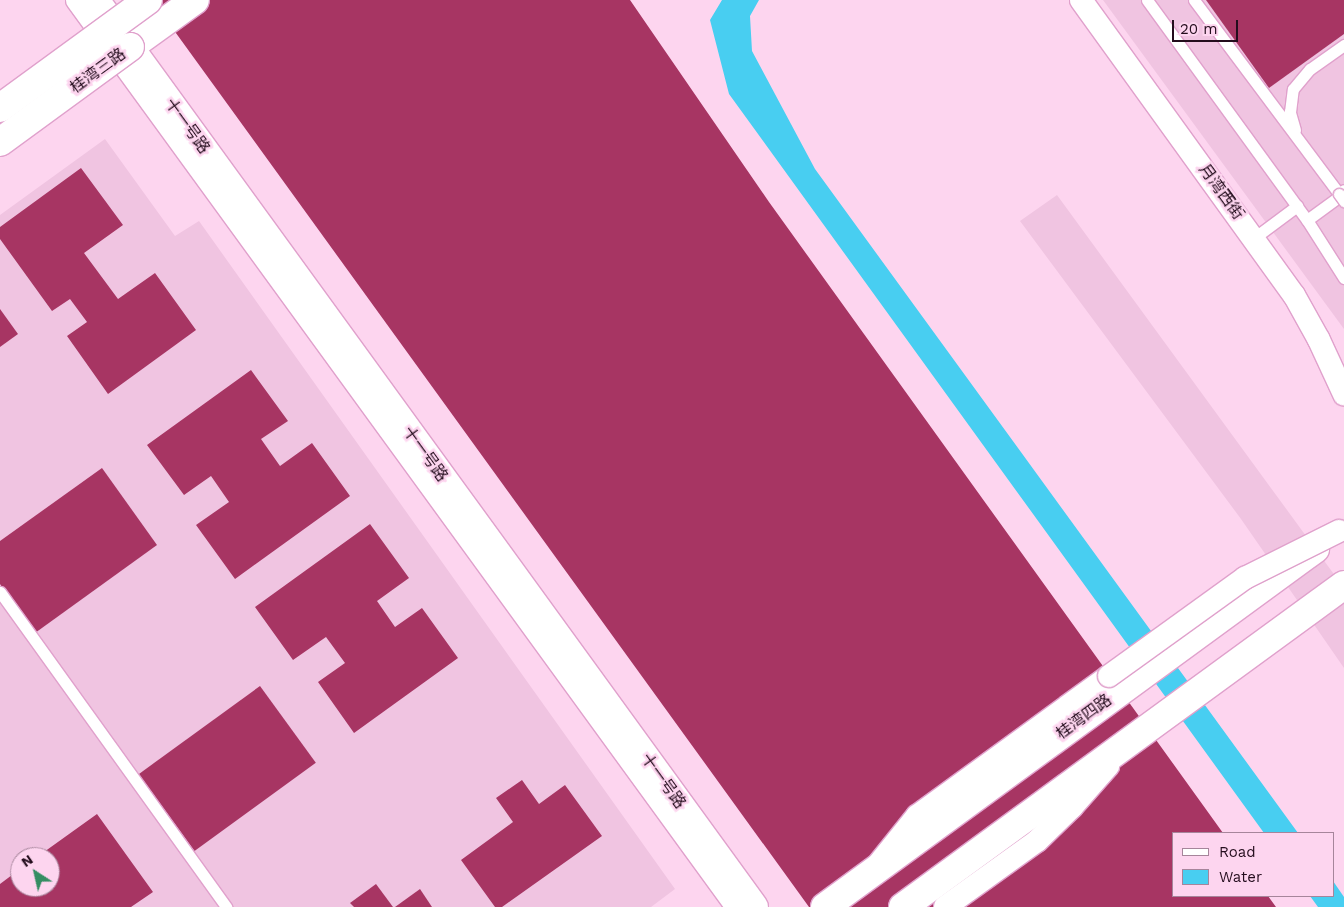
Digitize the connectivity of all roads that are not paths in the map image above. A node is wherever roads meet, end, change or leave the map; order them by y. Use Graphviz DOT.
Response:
graph roads {
  1 [pos="77,0"];
  2 [pos="96,0"];
  3 [pos="148,0"];
  4 [pos="195,0"];
  5 [pos="1081,0"];
  6 [pos="1147,0"];
  7 [pos="1194,0"];
  8 [pos="114,25"];
  9 [pos="1344,45"];
  10 [pos="130,48"];
  11 [pos="0,108"];
  12 [pos="1296,134"];
  13 [pos="0,142"];
  14 [pos="1343,195"];
  15 [pos="1297,206"];
  16 [pos="1307,220"];
  17 [pos="1254,238"];
  18 [pos="1344,278"];
  19 [pos="1344,394"];
  20 [pos="1342,529"];
  21 [pos="1344,585"];
  22 [pos="0,592"];
  23 [pos="1138,735"];
  24 [pos="226,907"];
  25 [pos="737,907"];
  26 [pos="754,907"];
  27 [pos="825,907"];
  28 [pos="903,907"];
  29 [pos="945,907"];
  1 -- 25 [label="street"];
  2 -- 8 [label="street, 十一号路"];
  3 -- 8 [label="street, 桂湾三路, bridge"];
  4 -- 10 [label="street, 桂湾三路"];
  5 -- 17 [label="street, 月湾西街"];
  6 -- 15 [label="lane"];
  7 -- 12 [label="lane"];
  8 -- 10 [label="street, 十一号路"];
  8 -- 11 [label="street, 桂湾三路, bridge"];
  9 -- 12 [label="lane"];
  10 -- 13 [label="street, 桂湾三路, bridge"];
  10 -- 26 [label="street, 十一号路"];
  12 -- 14 [label="lane"];
  14 -- 16 [label="lane"];
  15 -- 16 [label="lane"];
  15 -- 17 [label="lane"];
  16 -- 18 [label="lane"];
  17 -- 19 [label="street, 月湾西街"];
  20 -- 27 [label="street, 桂湾四路, bridge"];
  21 -- 23 [label="street"];
  22 -- 24 [label="lane"];
  23 -- 28 [label="street"];
  23 -- 29 [label="street"];
}
